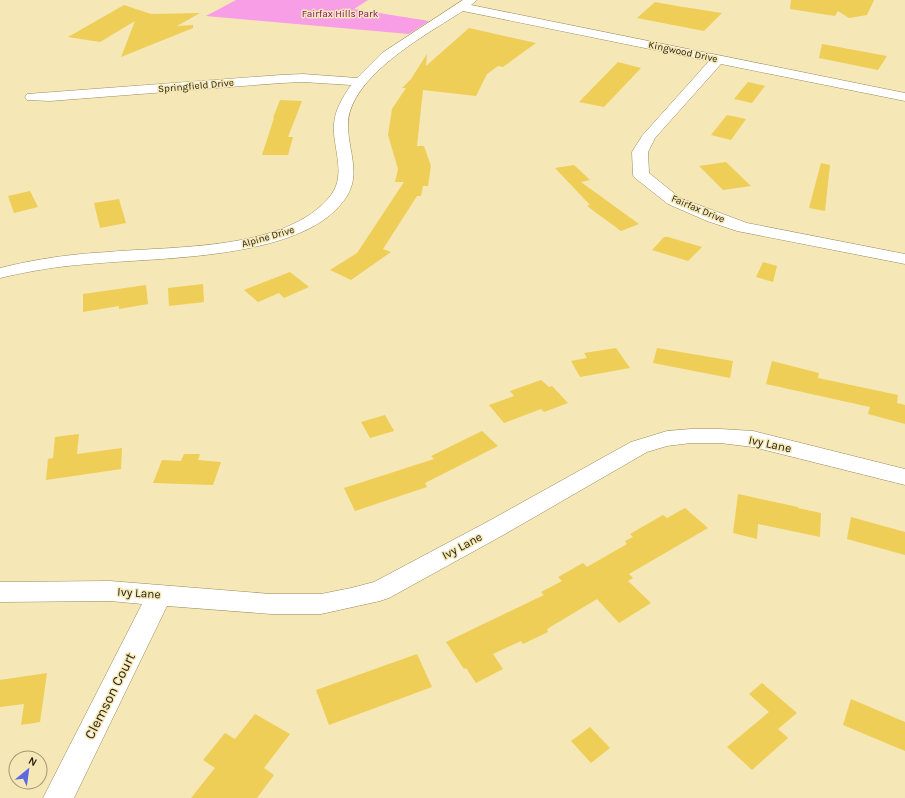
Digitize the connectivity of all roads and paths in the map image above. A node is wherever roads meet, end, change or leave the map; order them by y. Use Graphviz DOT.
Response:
graph roads {
  1 [pos="466,3"];
  2 [pos="718,59"];
  3 [pos="360,82"];
  4 [pos="32,97"];
  5 [pos="905,97"];
  6 [pos="905,259"];
  7 [pos="0,273"];
  8 [pos="905,477"];
  9 [pos="0,592"];
  10 [pos="160,594"];
  11 [pos="58,798"];
  1 -- 2 [label="street, Kingwood Drive"];
  1 -- 3 [label="street, Alpine Drive"];
  2 -- 5 [label="street, Kingwood Drive"];
  2 -- 6 [label="street, Fairfax Drive"];
  3 -- 4 [label="street, Springfield Drive"];
  3 -- 7 [label="street, Alpine Drive"];
  8 -- 10 [label="street, Ivy Lane"];
  9 -- 10 [label="street, Ivy Lane"];
  10 -- 11 [label="street, Clemson Court"];
}
